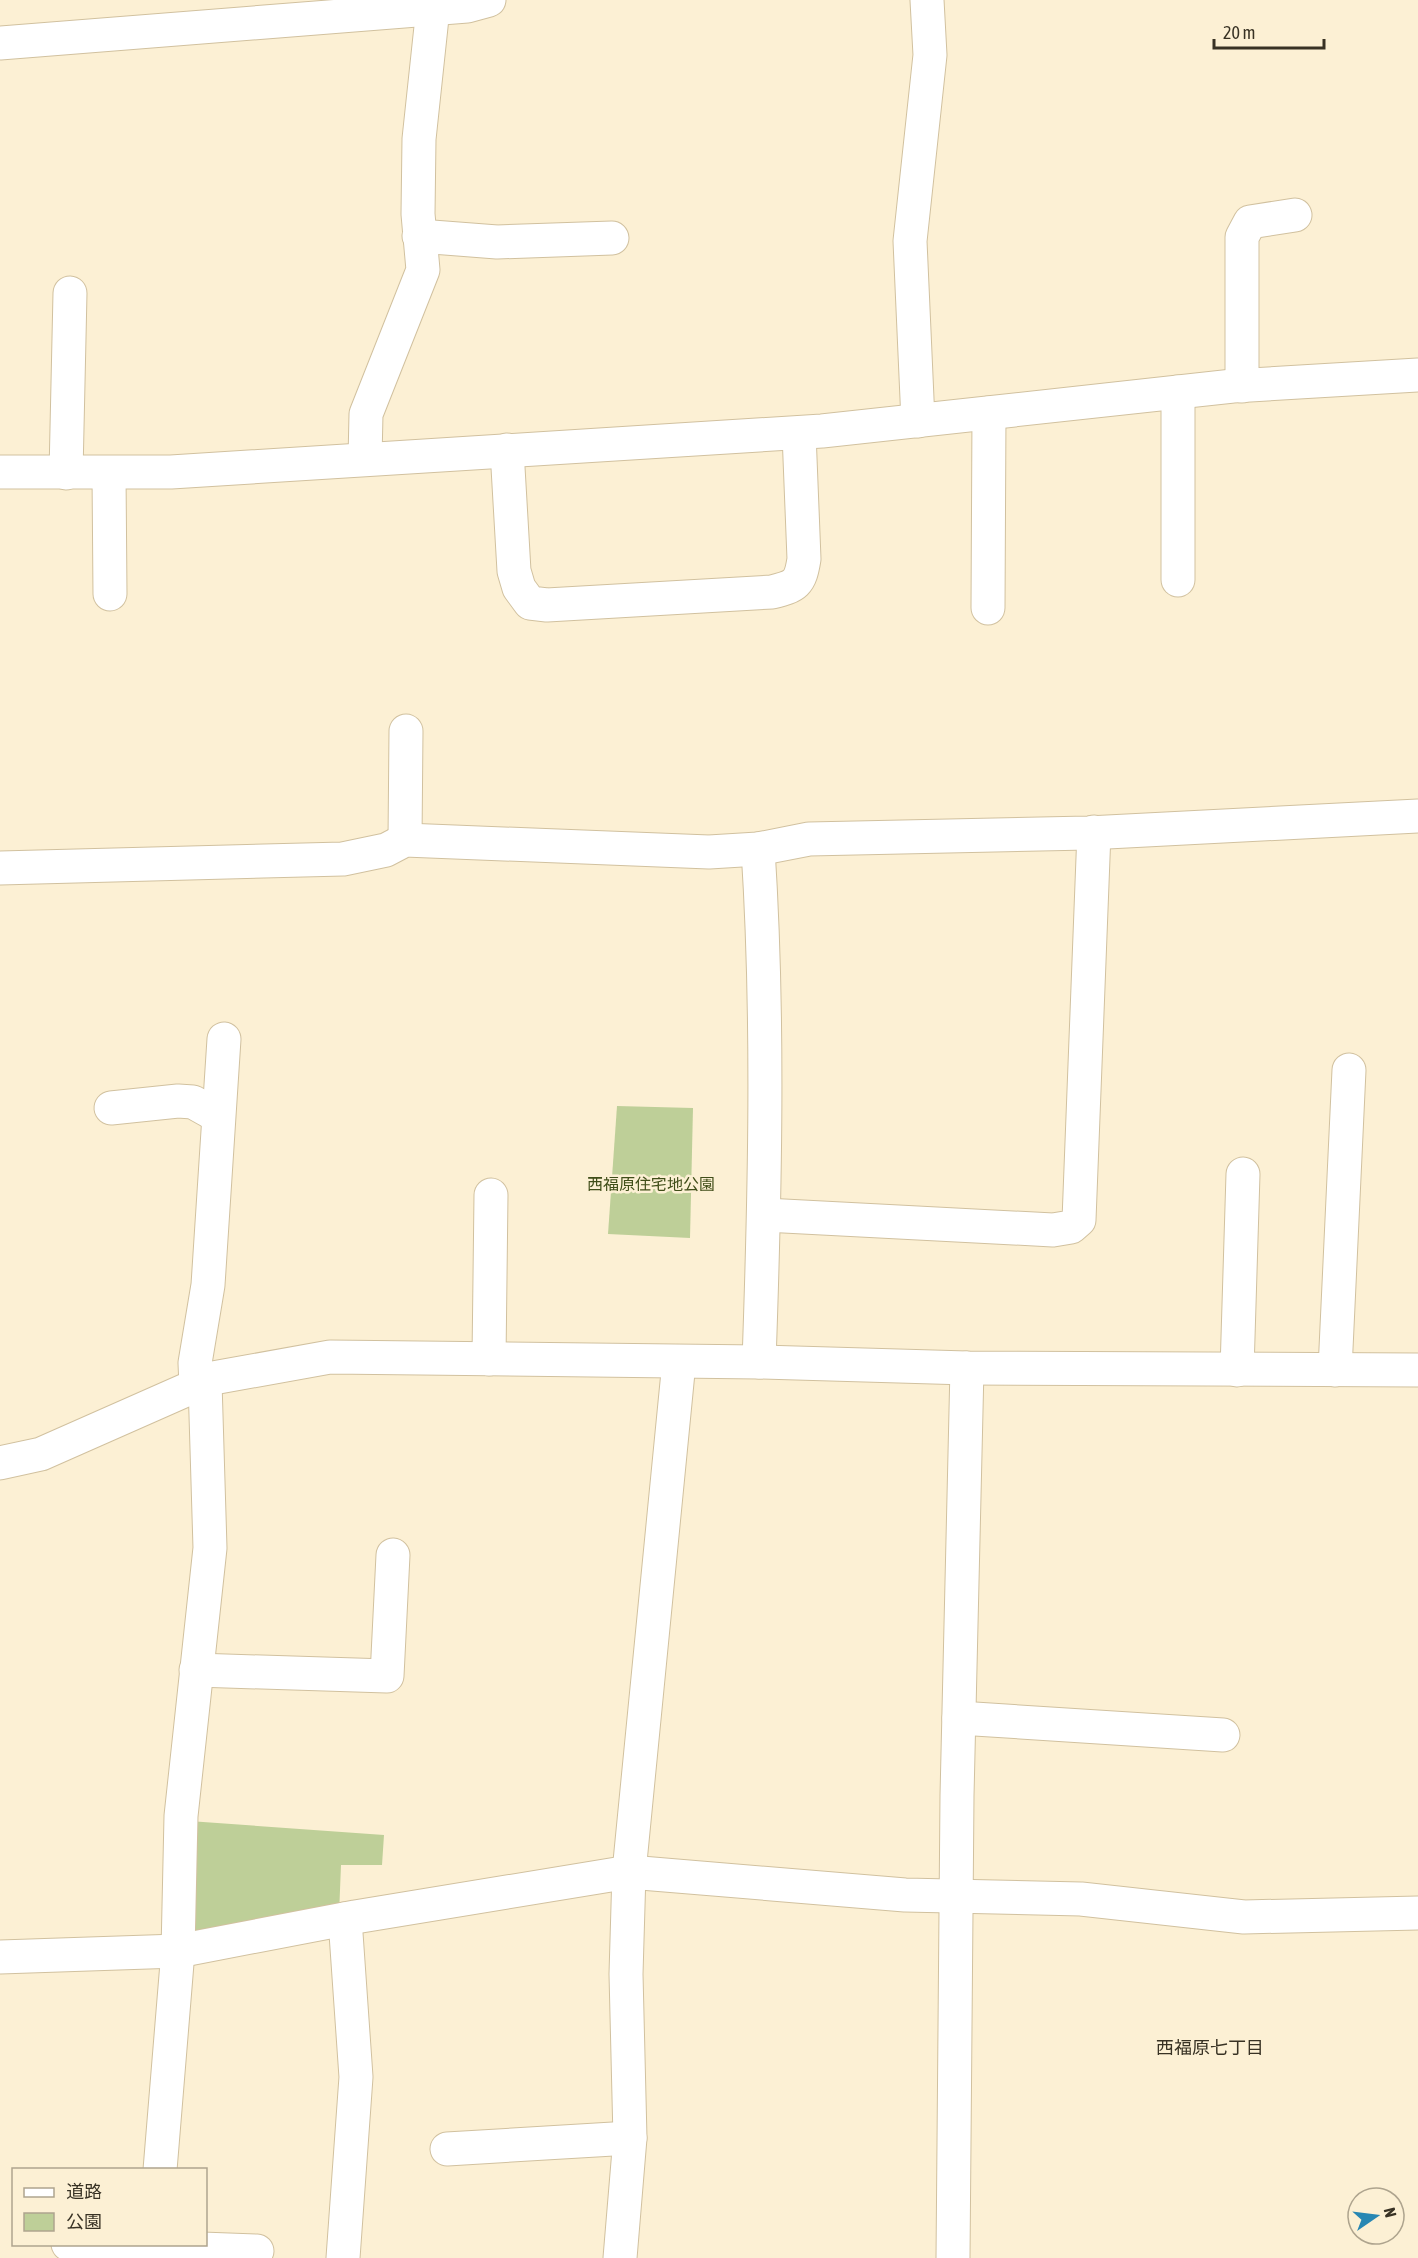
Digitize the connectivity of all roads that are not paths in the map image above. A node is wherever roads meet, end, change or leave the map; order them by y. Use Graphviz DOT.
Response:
graph roads {
  1 [pos="489,0"];
  2 [pos="927,0"];
  3 [pos="433,8"];
  4 [pos="0,43"];
  5 [pos="1295,215"];
  6 [pos="419,236"];
  7 [pos="612,238"];
  8 [pos="70,292"];
  9 [pos="1418,375"];
  10 [pos="1242,386"];
  11 [pos="1178,393"];
  12 [pos="989,413"];
  13 [pos="918,421"];
  14 [pos="799,433"];
  15 [pos="507,450"];
  16 [pos="365,459"];
  17 [pos="0,472"];
  18 [pos="66,473"];
  19 [pos="109,473"];
  20 [pos="1178,580"];
  21 [pos="110,594"];
  22 [pos="988,608"];
  23 [pos="406,731"];
  24 [pos="1418,816"];
  25 [pos="1094,832"];
  26 [pos="405,840"];
  27 [pos="758,849"];
  28 [pos="0,868"];
  29 [pos="224,1039"];
  30 [pos="1349,1070"];
  31 [pos="111,1108"];
  32 [pos="218,1116"];
  33 [pos="1243,1174"];
  34 [pos="491,1195"];
  35 [pos="765,1215"];
  36 [pos="489,1359"];
  37 [pos="679,1362"];
  38 [pos="759,1362"];
  39 [pos="967,1368"];
  40 [pos="1237,1370"];
  41 [pos="1335,1370"];
  42 [pos="1418,1370"];
  43 [pos="200,1384"];
  44 [pos="0,1463"];
  45 [pos="393,1555"];
  46 [pos="196,1670"];
  47 [pos="959,1718"];
  48 [pos="1223,1735"];
  49 [pos="629,1872"];
  50 [pos="957,1895"];
  51 [pos="1418,1913"];
  52 [pos="345,1919"];
  53 [pos="178,1951"];
  54 [pos="0,1957"];
  55 [pos="630,2138"];
  56 [pos="447,2149"];
  57 [pos="160,2168"];
  58 [pos="97,2246"];
  59 [pos="154,2250"];
  60 [pos="257,2251"];
  61 [pos="343,2258"];
  62 [pos="620,2258"];
  63 [pos="953,2258"];
  1 -- 3 [label="street"];
  2 -- 13 [label="street"];
  3 -- 4 [label="street"];
  3 -- 6 [label="street"];
  5 -- 10 [label="street"];
  6 -- 7 [label="street"];
  6 -- 16 [label="street"];
  8 -- 18 [label="street"];
  9 -- 10 [label="street"];
  10 -- 11 [label="street"];
  11 -- 12 [label="street"];
  11 -- 20 [label="street"];
  12 -- 13 [label="street"];
  12 -- 22 [label="street"];
  13 -- 14 [label="street"];
  14 -- 15 [label="street"];
  14 -- 15 [label="street"];
  15 -- 16 [label="street"];
  16 -- 19 [label="street"];
  17 -- 18 [label="street"];
  18 -- 19 [label="street"];
  19 -- 21 [label="street"];
  23 -- 26 [label="street"];
  24 -- 25 [label="street"];
  25 -- 27 [label="street"];
  25 -- 35 [label="street"];
  26 -- 27 [label="street"];
  26 -- 28 [label="street"];
  27 -- 35 [label="street"];
  29 -- 32 [label="street"];
  30 -- 41 [label="street"];
  31 -- 32 [label="street"];
  32 -- 43 [label="street"];
  33 -- 40 [label="street"];
  34 -- 36 [label="street"];
  35 -- 38 [label="street"];
  36 -- 37 [label="street"];
  36 -- 43 [label="street"];
  37 -- 38 [label="street"];
  37 -- 49 [label="street"];
  38 -- 39 [label="street"];
  39 -- 40 [label="street"];
  39 -- 47 [label="street"];
  40 -- 41 [label="street"];
  41 -- 42 [label="street"];
  43 -- 44 [label="street"];
  43 -- 46 [label="street"];
  45 -- 46 [label="street"];
  46 -- 53 [label="street"];
  47 -- 48 [label="street"];
  47 -- 50 [label="street"];
  49 -- 50 [label="street"];
  49 -- 52 [label="street"];
  49 -- 55 [label="street"];
  50 -- 51 [label="street"];
  50 -- 63 [label="street"];
  52 -- 53 [label="street"];
  52 -- 61 [label="street"];
  53 -- 54 [label="street"];
  53 -- 57 [label="street"];
  55 -- 56 [label="street"];
  55 -- 62 [label="street"];
  58 -- 59 [label="street"];
  59 -- 60 [label="street"];
}
